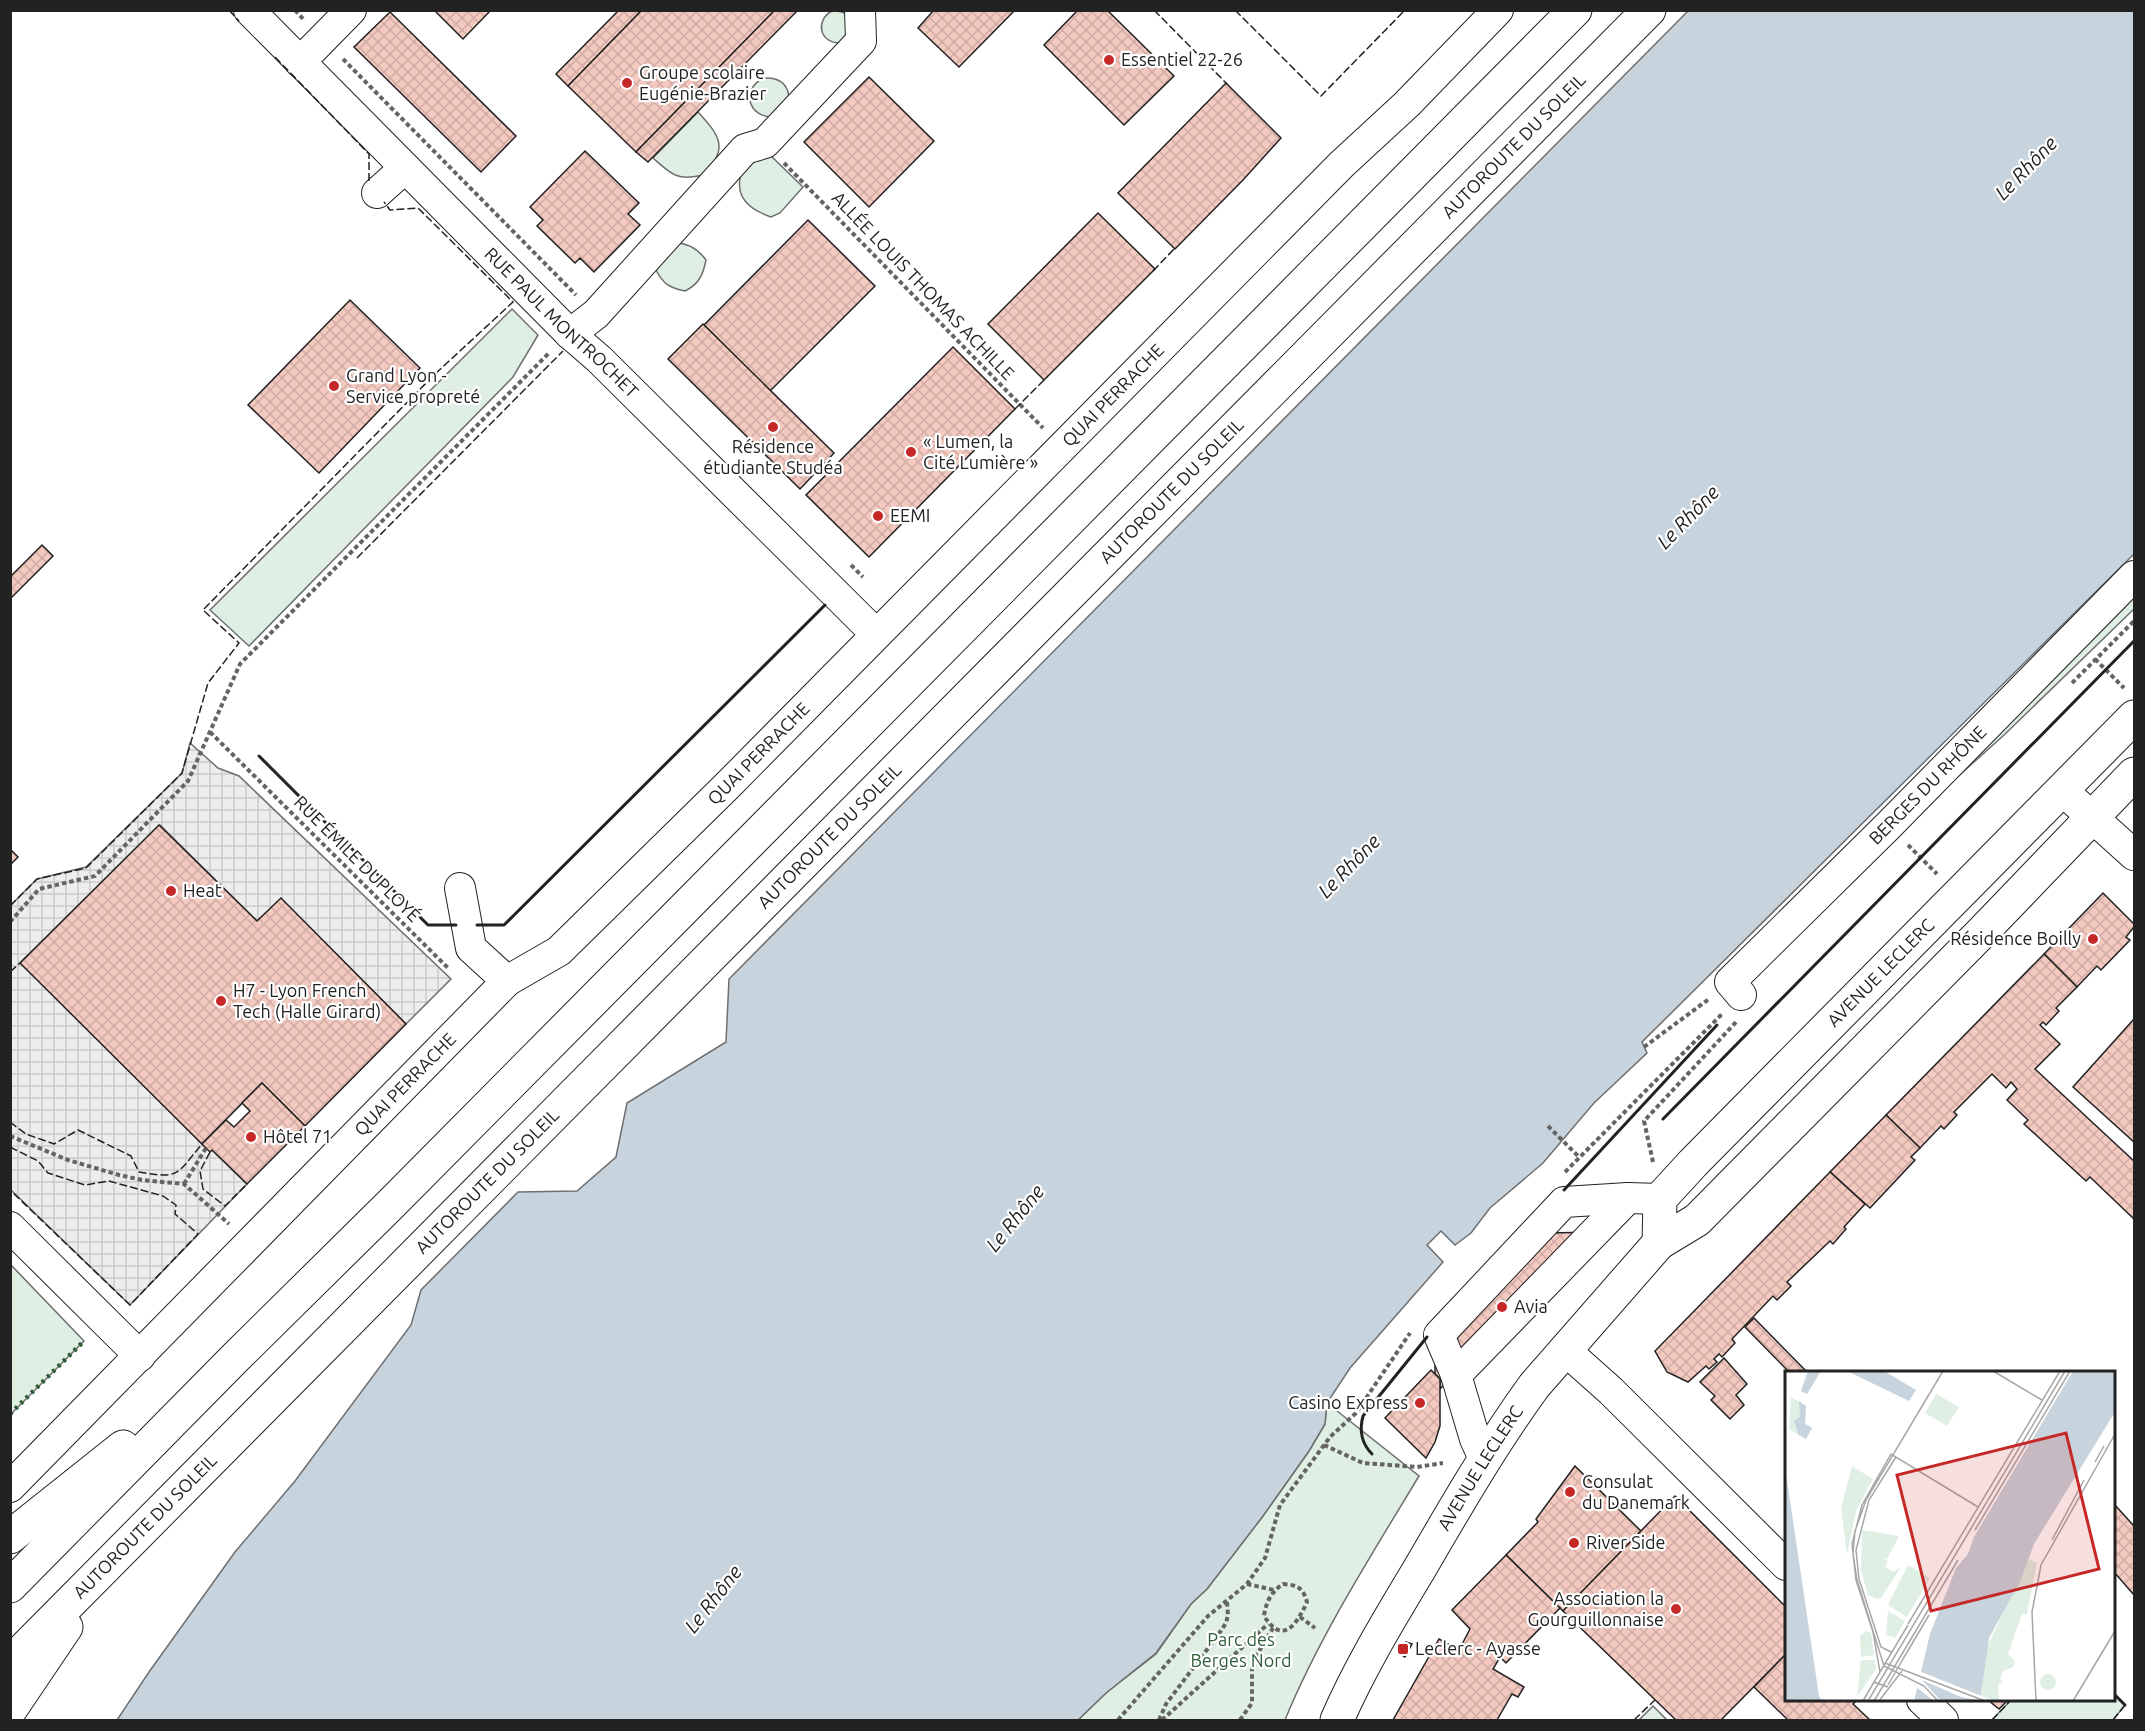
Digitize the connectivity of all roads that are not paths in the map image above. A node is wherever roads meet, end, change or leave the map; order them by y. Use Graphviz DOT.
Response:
graph roads {
  1 [pos="249,10"];
  2 [pos="351,10"];
  3 [pos="860,10"];
  4 [pos="1498,10"];
  5 [pos="1575,10"];
  6 [pos="1648,10"];
  7 [pos="300,62"];
  8 [pos="405,168"];
  9 [pos="377,193"];
  10 [pos="570,334"];
  11 [pos="2134,576"];
  12 [pos="876,634"];
  13 [pos="2129,702"];
  14 [pos="2134,774"];
  15 [pos="2062,790"];
  16 [pos="2092,817"];
  17 [pos="2006,848"];
  18 [pos="2134,855"];
  19 [pos="1975,878"];
  20 [pos="2035,878"];
  21 [pos="460,888"];
  22 [pos="2006,908"];
  23 [pos="507,981"];
  24 [pos="1738,991"];
  25 [pos="1628,1198"];
  26 [pos="1660,1199"];
  27 [pos="10,1227"];
  28 [pos="1659,1243"];
  29 [pos="1565,1350"];
  30 [pos="140,1356"];
  31 [pos="235,1358"];
  32 [pos="1456,1375"];
  33 [pos="1485,1461"];
  34 [pos="10,1487"];
  35 [pos="10,1537"];
  36 [pos="1785,1564"];
  37 [pos="104,1567"];
  38 [pos="10,1587"];
  39 [pos="10,1663"];
  40 [pos="1923,1701"];
  41 [pos="10,1710"];
  42 [pos="1337,1720"];
  43 [pos="1943,1720"];
  1 -- 7 [label="street, RUE PAUL MONTROCHET"];
  2 -- 7 [label="street"];
  3 -- 10 [label="street"];
  4 -- 12 [label="street, QUAI PERRACHE"];
  5 -- 31 [label="main road"];
  6 -- 37 [label="main road, AUTOROUTE DU SOLEIL"];
  7 -- 8 [label="street, RUE PAUL MONTROCHET"];
  8 -- 9 [label="street"];
  8 -- 10 [label="street, RUE PAUL MONTROCHET"];
  10 -- 12 [label="street, RUE PAUL MONTROCHET"];
  11 -- 24 [label="street, BERGES DU RHÔNE"];
  12 -- 23 [label="street, QUAI PERRACHE"];
  13 -- 15 [label="main road, AVENUE LECLERC"];
  14 -- 16 [label="main road, AVENUE LECLERC"];
  15 -- 16 [label="street"];
  15 -- 17 [label="main road, AVENUE LECLERC"];
  16 -- 18 [label="street"];
  16 -- 20 [label="main road, AVENUE LECLERC"];
  17 -- 19 [label="main road, AVENUE LECLERC"];
  17 -- 20 [label="main road"];
  19 -- 22 [label="main road"];
  19 -- 26 [label="main road, AVENUE LECLERC"];
  20 -- 22 [label="main road, AVENUE LECLERC"];
  21 -- 23 [label="street"];
  22 -- 28 [label="main road, AVENUE LECLERC"];
  23 -- 30 [label="street, QUAI PERRACHE"];
  25 -- 26 [label="street"];
  25 -- 32 [label="street"];
  25 -- 32 [label="street"];
  26 -- 28 [label="main road"];
  27 -- 30 [label="street"];
  28 -- 29 [label="main road, AVENUE LECLERC"];
  29 -- 33 [label="main road, AVENUE LECLERC"];
  29 -- 36 [label="street"];
  30 -- 34 [label="street, QUAI PERRACHE"];
  31 -- 35 [label="main road"];
  31 -- 38 [label="main road"];
  32 -- 33 [label="street"];
  33 -- 42 [label="main road, AVENUE LECLERC"];
  37 -- 39 [label="main road, AUTOROUTE DU SOLEIL"];
  37 -- 41 [label="main road"];
  40 -- 43 [label="street"];
}
